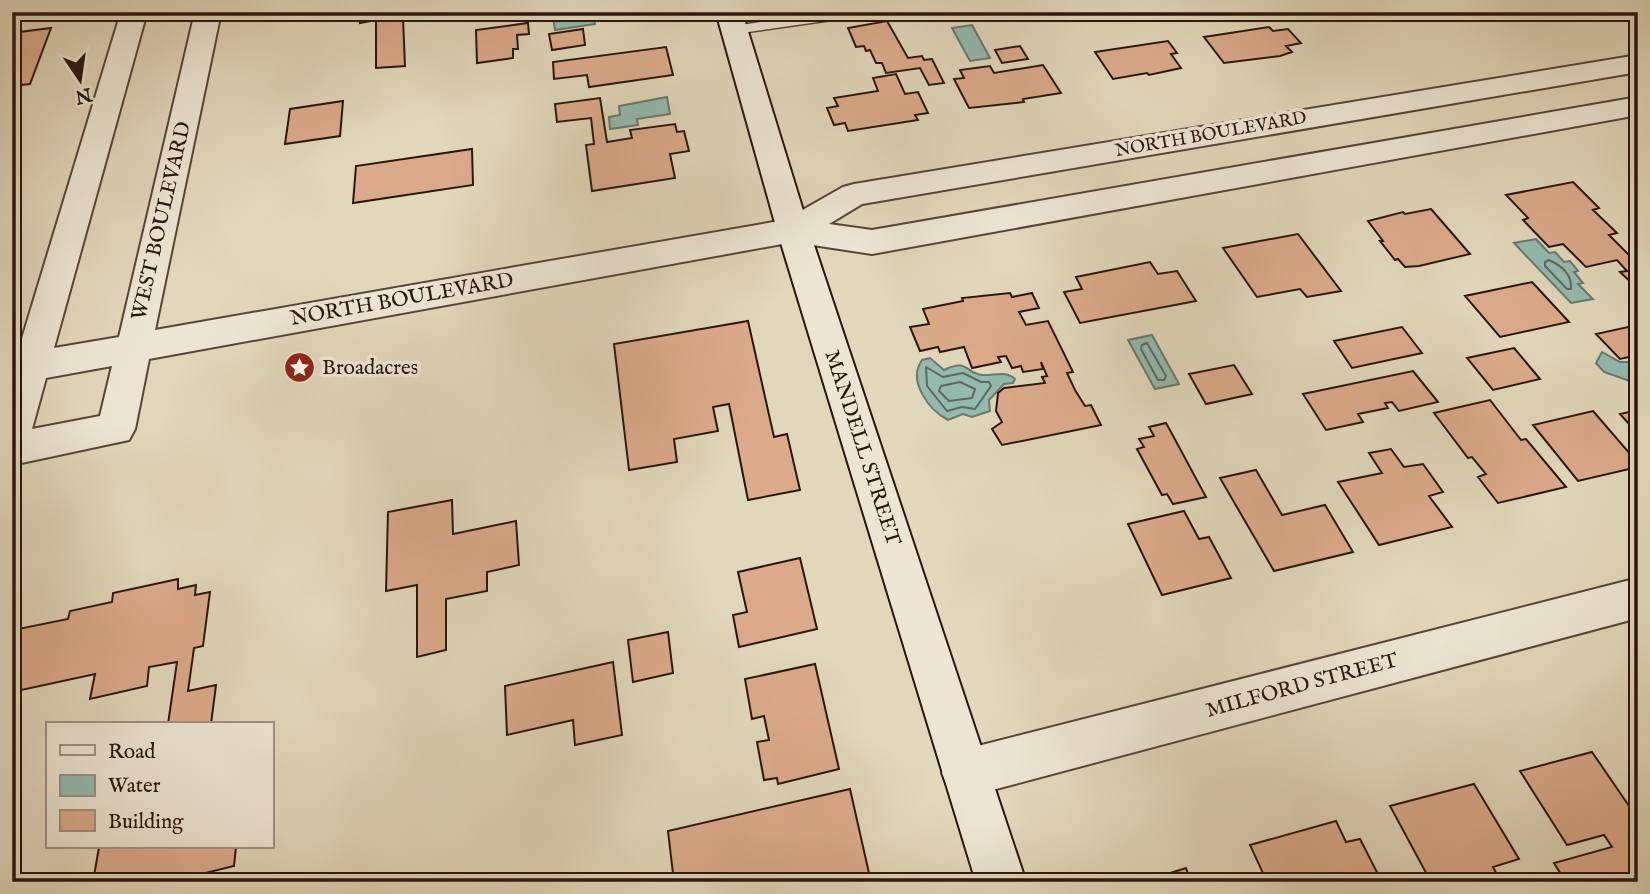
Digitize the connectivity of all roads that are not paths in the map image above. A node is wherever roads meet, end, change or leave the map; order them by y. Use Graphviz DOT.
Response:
graph roads {
  1 [pos="134,12"];
  2 [pos="208,12"];
  3 [pos="860,12"];
  4 [pos="732,21"];
  5 [pos="1638,63"];
  6 [pos="1638,106"];
  7 [pos="793,230"];
  8 [pos="133,348"];
  9 [pos="22,368"];
  10 [pos="12,433"];
  11 [pos="12,449"];
  12 [pos="1638,598"];
  13 [pos="966,773"];
  14 [pos="1001,882"];
  1 -- 9 [label="street"];
  2 -- 8 [label="street, WEST BOULEVARD"];
  3 -- 4 [label="lane"];
  4 -- 7 [label="street, MANDELL STREET"];
  5 -- 7 [label="street, NORTH BOULEVARD"];
  6 -- 7 [label="street, NORTH BOULEVARD"];
  7 -- 8 [label="street, NORTH BOULEVARD"];
  7 -- 13 [label="street, MANDELL STREET"];
  8 -- 9 [label="street, NORTH BOULEVARD"];
  8 -- 11 [label="street, WEST BOULEVARD"];
  9 -- 10 [label="street"];
  12 -- 13 [label="street, MILFORD STREET"];
  13 -- 14 [label="street, MANDELL STREET"];
}
